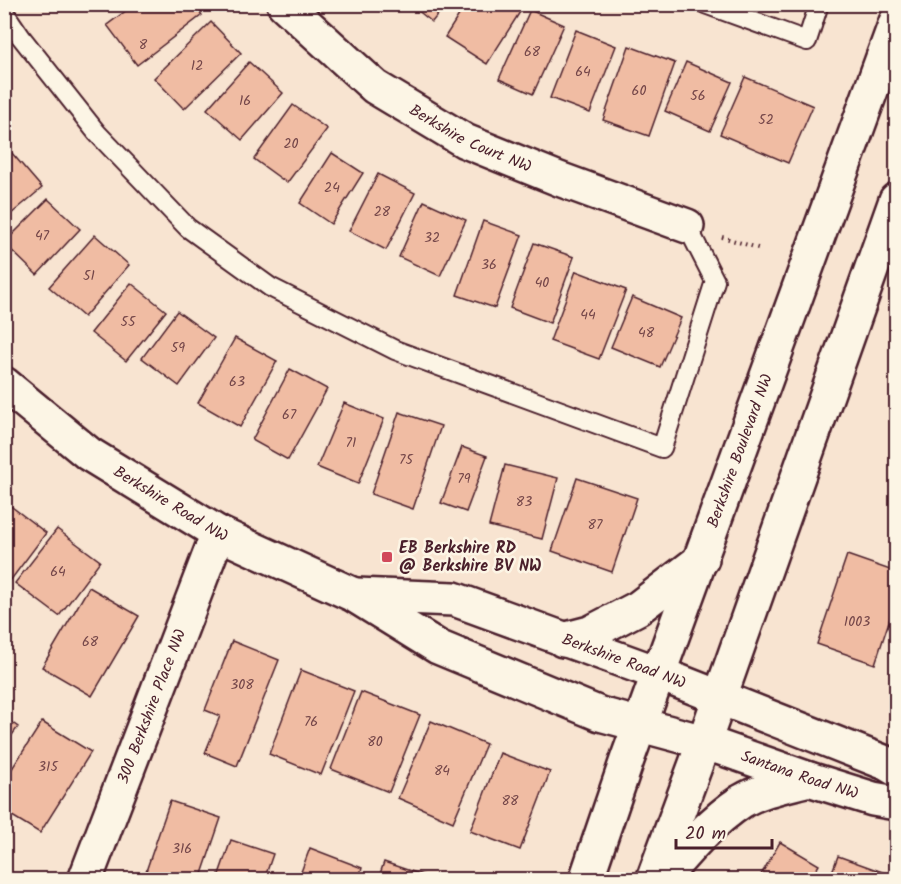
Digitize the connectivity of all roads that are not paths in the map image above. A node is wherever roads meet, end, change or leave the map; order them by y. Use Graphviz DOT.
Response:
graph roads {
  1 [pos="284,4"];
  2 [pos="705,4"];
  3 [pos="819,4"];
  4 [pos="4,12"];
  5 [pos="897,22"];
  6 [pos="897,200"];
  7 [pos="687,226"];
  8 [pos="4,384"];
  9 [pos="218,533"];
  10 [pos="702,559"];
  11 [pos="354,595"];
  12 [pos="563,640"];
  13 [pos="660,674"];
  14 [pos="718,697"];
  15 [pos="640,725"];
  16 [pos="704,742"];
  17 [pos="897,769"];
  18 [pos="809,779"];
  19 [pos="897,802"];
  20 [pos="85,879"];
  21 [pos="586,879"];
  22 [pos="653,879"];
  23 [pos="661,879"];
  1 -- 7 [label="street, Berkshire Court NW"];
  2 -- 3 [label="lane"];
  4 -- 7 [label="lane"];
  5 -- 10 [label="street, Berkshire Boulevard NW"];
  6 -- 14 [label="street"];
  8 -- 9 [label="street, Berkshire Road NW"];
  9 -- 11 [label="street, Berkshire Road NW"];
  9 -- 20 [label="street, 300 Berkshire Place NW"];
  10 -- 12 [label="street"];
  10 -- 13 [label="street, Berkshire Boulevard NW"];
  11 -- 12 [label="street, Berkshire Road NW"];
  11 -- 15 [label="street, Berkshire Road NW"];
  12 -- 13 [label="street, Berkshire Road NW"];
  13 -- 14 [label="street, Berkshire Road NW"];
  13 -- 15 [label="street, Berkshire Boulevard NW"];
  14 -- 16 [label="street"];
  14 -- 17 [label="street"];
  15 -- 16 [label="street, Berkshire Road NW"];
  15 -- 21 [label="street, Berkshire Boulevard NW"];
  16 -- 18 [label="street, Santana Road NW"];
  16 -- 22 [label="street"];
  18 -- 19 [label="street, Santana Road NW"];
  18 -- 23 [label="street"];
}
